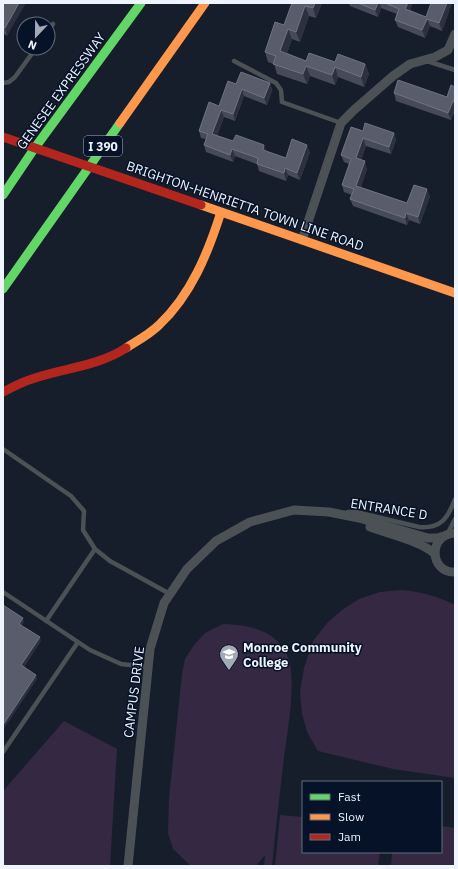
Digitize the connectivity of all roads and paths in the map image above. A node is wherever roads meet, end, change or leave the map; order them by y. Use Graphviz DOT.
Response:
graph roads {
  1 [pos="141,3"];
  2 [pos="205,3"];
  3 [pos="455,34"];
  4 [pos="30,56"];
  5 [pos="424,60"];
  6 [pos="234,61"];
  7 [pos="455,70"];
  8 [pos="3,83"];
  9 [pos="341,123"];
  10 [pos="3,137"];
  11 [pos="3,194"];
  12 [pos="221,212"];
  13 [pos="302,240"];
  14 [pos="3,289"];
  15 [pos="455,296"];
  16 [pos="3,392"];
  17 [pos="3,449"];
  18 [pos="455,498"];
  19 [pos="329,512"];
  20 [pos="455,519"];
  21 [pos="449,535"];
  22 [pos="95,549"];
  23 [pos="435,554"];
  24 [pos="455,572"];
  25 [pos="3,592"];
  26 [pos="170,594"];
  27 [pos="46,621"];
  28 [pos="78,642"];
  29 [pos="148,667"];
  30 [pos="3,752"];
  31 [pos="128,866"];
  1 -- 11 [label="main road, GENESEE EXPRESSWAY"];
  2 -- 14 [label="main road, I 390"];
  3 -- 5 [label="street"];
  4 -- 8 [label="lane"];
  5 -- 7 [label="lane"];
  5 -- 9 [label="street"];
  6 -- 9 [label="lane"];
  9 -- 13 [label="street"];
  10 -- 12 [label="main road, BRIGHTON-HENRIETTA TOWN LINE ROAD"];
  12 -- 13 [label="main road, BRIGHTON-HENRIETTA TOWN LINE ROAD"];
  12 -- 16 [label="main road"];
  13 -- 15 [label="main road, BRIGHTON-HENRIETTA TOWN LINE ROAD"];
  17 -- 22 [label="lane"];
  18 -- 19 [label="lane, ENTRANCE D"];
  19 -- 21 [label="street, CAMPUS DRIVE"];
  19 -- 23 [label="street, CAMPUS DRIVE"];
  19 -- 26 [label="street, CAMPUS DRIVE"];
  20 -- 21 [label="lane"];
  21 -- 23 [label="street"];
  22 -- 26 [label="lane"];
  22 -- 27 [label="lane"];
  23 -- 24 [label="street"];
  25 -- 27 [label="lane"];
  26 -- 29 [label="street, CAMPUS DRIVE"];
  27 -- 28 [label="lane"];
  28 -- 29 [label="lane"];
  28 -- 30 [label="lane"];
  29 -- 31 [label="street, CAMPUS DRIVE"];
}
